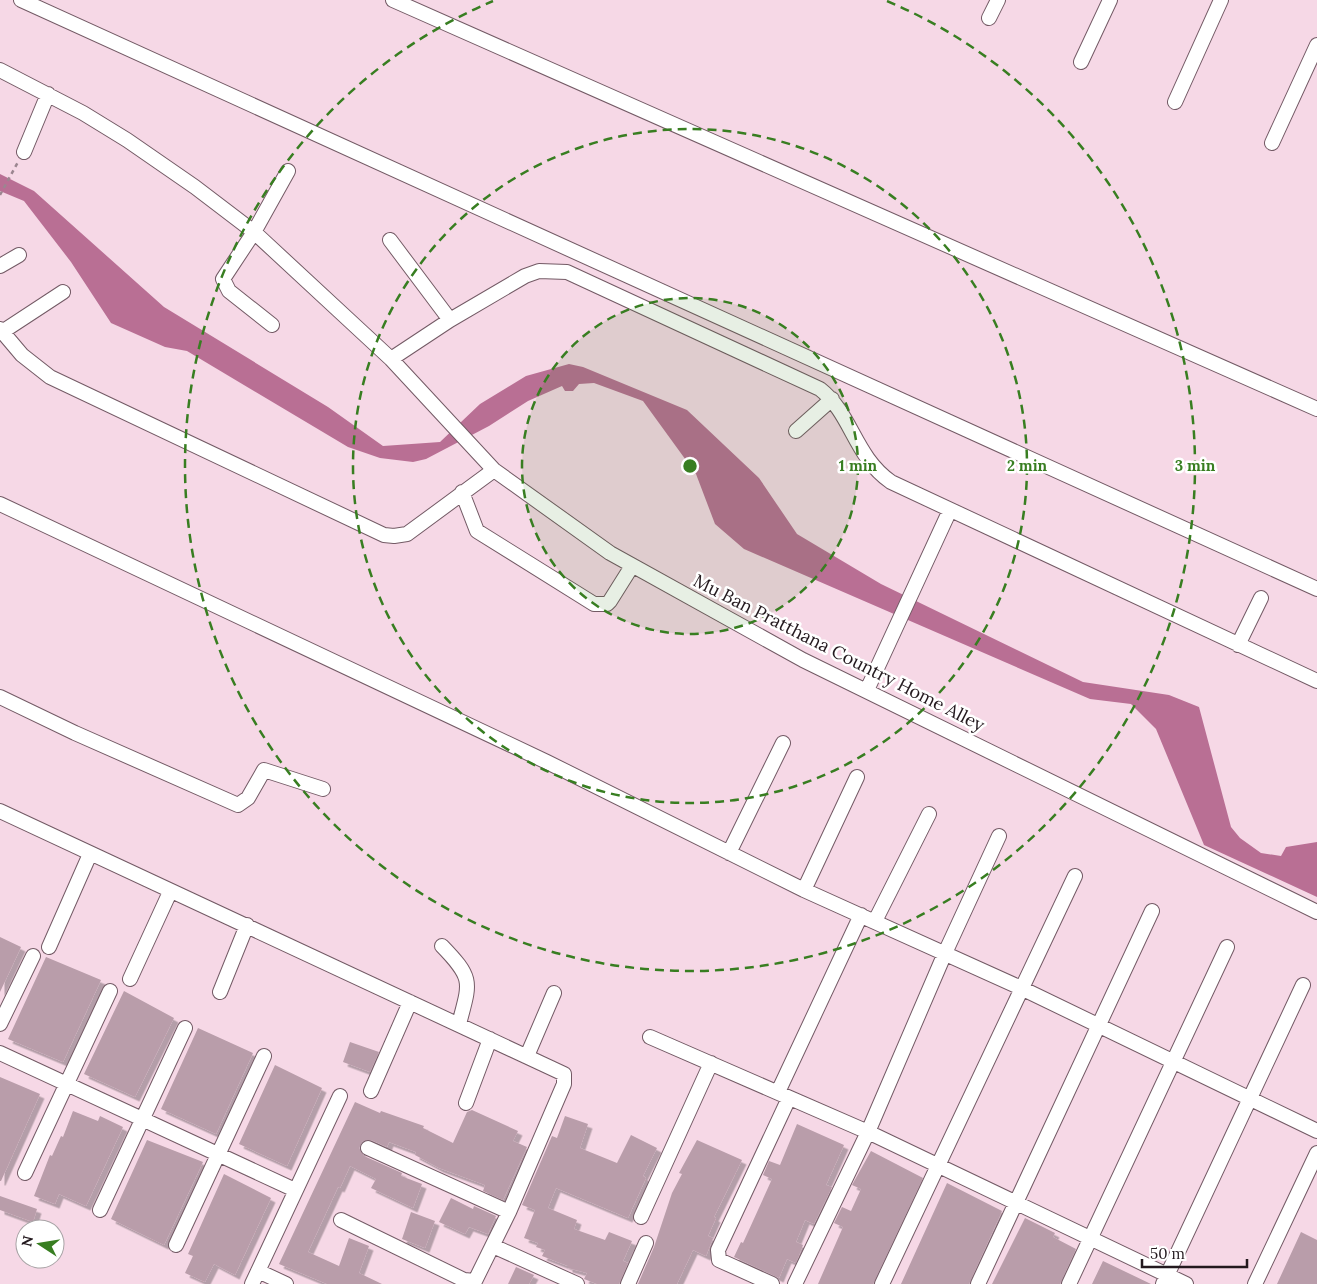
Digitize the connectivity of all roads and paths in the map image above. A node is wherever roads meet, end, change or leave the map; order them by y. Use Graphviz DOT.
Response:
graph roads {
  1 [pos="21,0"];
  2 [pos="393,0"];
  3 [pos="998,0"];
  4 [pos="1110,0"];
  5 [pos="1221,0"];
  6 [pos="989,18"];
  7 [pos="1317,44"];
  8 [pos="1081,62"];
  9 [pos="0,70"];
  10 [pos="48,94"];
  11 [pos="1175,102"];
  12 [pos="1272,143"];
  13 [pos="24,152"];
  14 [pos="14,168"];
  15 [pos="288,171"];
  16 [pos="0,195"];
  17 [pos="254,232"];
  18 [pos="390,240"];
  19 [pos="19,255"];
  20 [pos="0,266"];
  21 [pos="63,292"];
  22 [pos="450,320"];
  23 [pos="272,325"];
  24 [pos="1,331"];
  25 [pos="391,359"];
  26 [pos="832,398"];
  27 [pos="1317,409"];
  28 [pos="796,431"];
  29 [pos="494,470"];
  30 [pos="462,492"];
  31 [pos="0,504"];
  32 [pos="950,510"];
  33 [pos="632,566"];
  34 [pos="1317,588"];
  35 [pos="1261,598"];
  36 [pos="1238,645"];
  37 [pos="1317,681"];
  38 [pos="866,690"];
  39 [pos="0,697"];
  40 [pos="783,743"];
  41 [pos="857,777"];
  42 [pos="323,789"];
  43 [pos="0,811"];
  44 [pos="929,814"];
  45 [pos="999,836"];
  46 [pos="729,853"];
  47 [pos="90,854"];
  48 [pos="1075,876"];
  49 [pos="804,890"];
  50 [pos="170,892"];
  51 [pos="1152,911"];
  52 [pos="1317,912"];
  53 [pos="860,915"];
  54 [pos="875,921"];
  55 [pos="247,925"];
  56 [pos="442,946"];
  57 [pos="49,947"];
  58 [pos="1227,947"];
  59 [pos="945,952"];
  60 [pos="33,956"];
  61 [pos="130,978"];
  62 [pos="1303,985"];
  63 [pos="1021,988"];
  64 [pos="110,991"];
  65 [pos="220,992"];
  66 [pos="554,994"];
  67 [pos="410,1002"];
  68 [pos="0,1024"];
  69 [pos="459,1024"];
  70 [pos="1099,1025"];
  71 [pos="185,1028"];
  72 [pos="650,1037"];
  73 [pos="490,1039"];
  74 [pos="0,1053"];
  75 [pos="264,1056"];
  76 [pos="527,1056"];
  77 [pos="1175,1061"];
  78 [pos="711,1063"];
  79 [pos="67,1084"];
  80 [pos="371,1090"];
  81 [pos="784,1095"];
  82 [pos="340,1096"];
  83 [pos="1251,1097"];
  84 [pos="466,1103"];
  85 [pos="141,1120"];
  86 [pos="1317,1130"];
  87 [pos="868,1132"];
  88 [pos="368,1148"];
  89 [pos="1317,1153"];
  90 [pos="218,1156"];
  91 [pos="937,1166"];
  92 [pos="24,1173"];
  93 [pos="295,1190"];
  94 [pos="1016,1202"];
  95 [pos="100,1210"];
  96 [pos="509,1212"];
  97 [pos="641,1216"];
  98 [pos="342,1220"];
  99 [pos="1090,1239"];
  100 [pos="646,1244"];
  101 [pos="176,1245"];
  102 [pos="493,1246"];
  103 [pos="258,1271"];
  104 [pos="1165,1279"];
  105 [pos="252,1284"];
  106 [pos="286,1284"];
  107 [pos="578,1284"];
  108 [pos="628,1284"];
  109 [pos="772,1284"];
  110 [pos="795,1284"];
  111 [pos="882,1284"];
  112 [pos="978,1284"];
  113 [pos="1069,1284"];
  114 [pos="1186,1284"];
  115 [pos="1255,1284"];
  1 -- 34 [label="street"];
  2 -- 27 [label="street"];
  3 -- 6 [label="street"];
  4 -- 8 [label="street"];
  5 -- 11 [label="street"];
  7 -- 12 [label="street"];
  9 -- 10 [label="street, Mu Ban Pratthana Country Home Alley"];
  10 -- 13 [label="street"];
  10 -- 17 [label="street, Mu Ban Pratthana Country Home Alley"];
  14 -- 16 [label="path"];
  15 -- 17 [label="street"];
  17 -- 23 [label="street"];
  17 -- 25 [label="street, Mu Ban Pratthana Country Home Alley"];
  18 -- 22 [label="street"];
  19 -- 20 [label="street"];
  21 -- 24 [label="street"];
  22 -- 25 [label="street"];
  22 -- 26 [label="street"];
  24 -- 30 [label="street"];
  25 -- 29 [label="street, Mu Ban Pratthana Country Home Alley"];
  26 -- 28 [label="street"];
  26 -- 32 [label="street"];
  29 -- 30 [label="street"];
  29 -- 33 [label="street, Mu Ban Pratthana Country Home Alley"];
  30 -- 33 [label="street"];
  31 -- 46 [label="street"];
  32 -- 36 [label="street"];
  32 -- 38 [label="street"];
  33 -- 38 [label="street, Mu Ban Pratthana Country Home Alley"];
  35 -- 36 [label="street"];
  36 -- 37 [label="street"];
  38 -- 52 [label="street, Mu Ban Pratthana Country Home Alley"];
  39 -- 42 [label="street"];
  40 -- 46 [label="street"];
  41 -- 49 [label="street"];
  43 -- 47 [label="street"];
  44 -- 54 [label="street"];
  45 -- 59 [label="street"];
  46 -- 49 [label="street"];
  47 -- 50 [label="street"];
  47 -- 57 [label="street"];
  48 -- 63 [label="street"];
  49 -- 53 [label="street"];
  50 -- 55 [label="street"];
  50 -- 61 [label="street"];
  51 -- 70 [label="street"];
  53 -- 54 [label="street"];
  53 -- 81 [label="street"];
  54 -- 59 [label="street"];
  55 -- 65 [label="street"];
  55 -- 67 [label="street"];
  56 -- 69 [label="street"];
  58 -- 77 [label="street"];
  59 -- 63 [label="street"];
  59 -- 87 [label="street"];
  60 -- 68 [label="street"];
  62 -- 83 [label="street"];
  63 -- 70 [label="street"];
  63 -- 91 [label="street"];
  64 -- 79 [label="street"];
  66 -- 76 [label="street"];
  67 -- 69 [label="street"];
  67 -- 80 [label="street"];
  69 -- 73 [label="street"];
  70 -- 77 [label="street"];
  70 -- 94 [label="street"];
  71 -- 85 [label="street"];
  72 -- 78 [label="street"];
  73 -- 76 [label="street"];
  73 -- 84 [label="street"];
  74 -- 79 [label="street"];
  75 -- 90 [label="street"];
  76 -- 96 [label="street"];
  77 -- 83 [label="street"];
  77 -- 99 [label="street"];
  78 -- 81 [label="street"];
  78 -- 97 [label="street"];
  79 -- 85 [label="street"];
  79 -- 92 [label="street"];
  81 -- 87 [label="street"];
  81 -- 109 [label="street"];
  82 -- 93 [label="street"];
  83 -- 86 [label="street"];
  83 -- 104 [label="street"];
  85 -- 90 [label="street"];
  85 -- 95 [label="street"];
  87 -- 91 [label="street"];
  87 -- 110 [label="street"];
  88 -- 96 [label="street"];
  89 -- 115 [label="street"];
  90 -- 93 [label="street"];
  90 -- 101 [label="street"];
  91 -- 94 [label="street"];
  91 -- 111 [label="street"];
  93 -- 103 [label="street"];
  94 -- 99 [label="street"];
  94 -- 112 [label="street"];
  96 -- 102 [label="street"];
  98 -- 102 [label="street"];
  99 -- 104 [label="street"];
  99 -- 113 [label="street"];
  100 -- 108 [label="street"];
  102 -- 107 [label="street"];
  103 -- 105 [label="street"];
  103 -- 106 [label="street"];
  104 -- 114 [label="street"];
}
